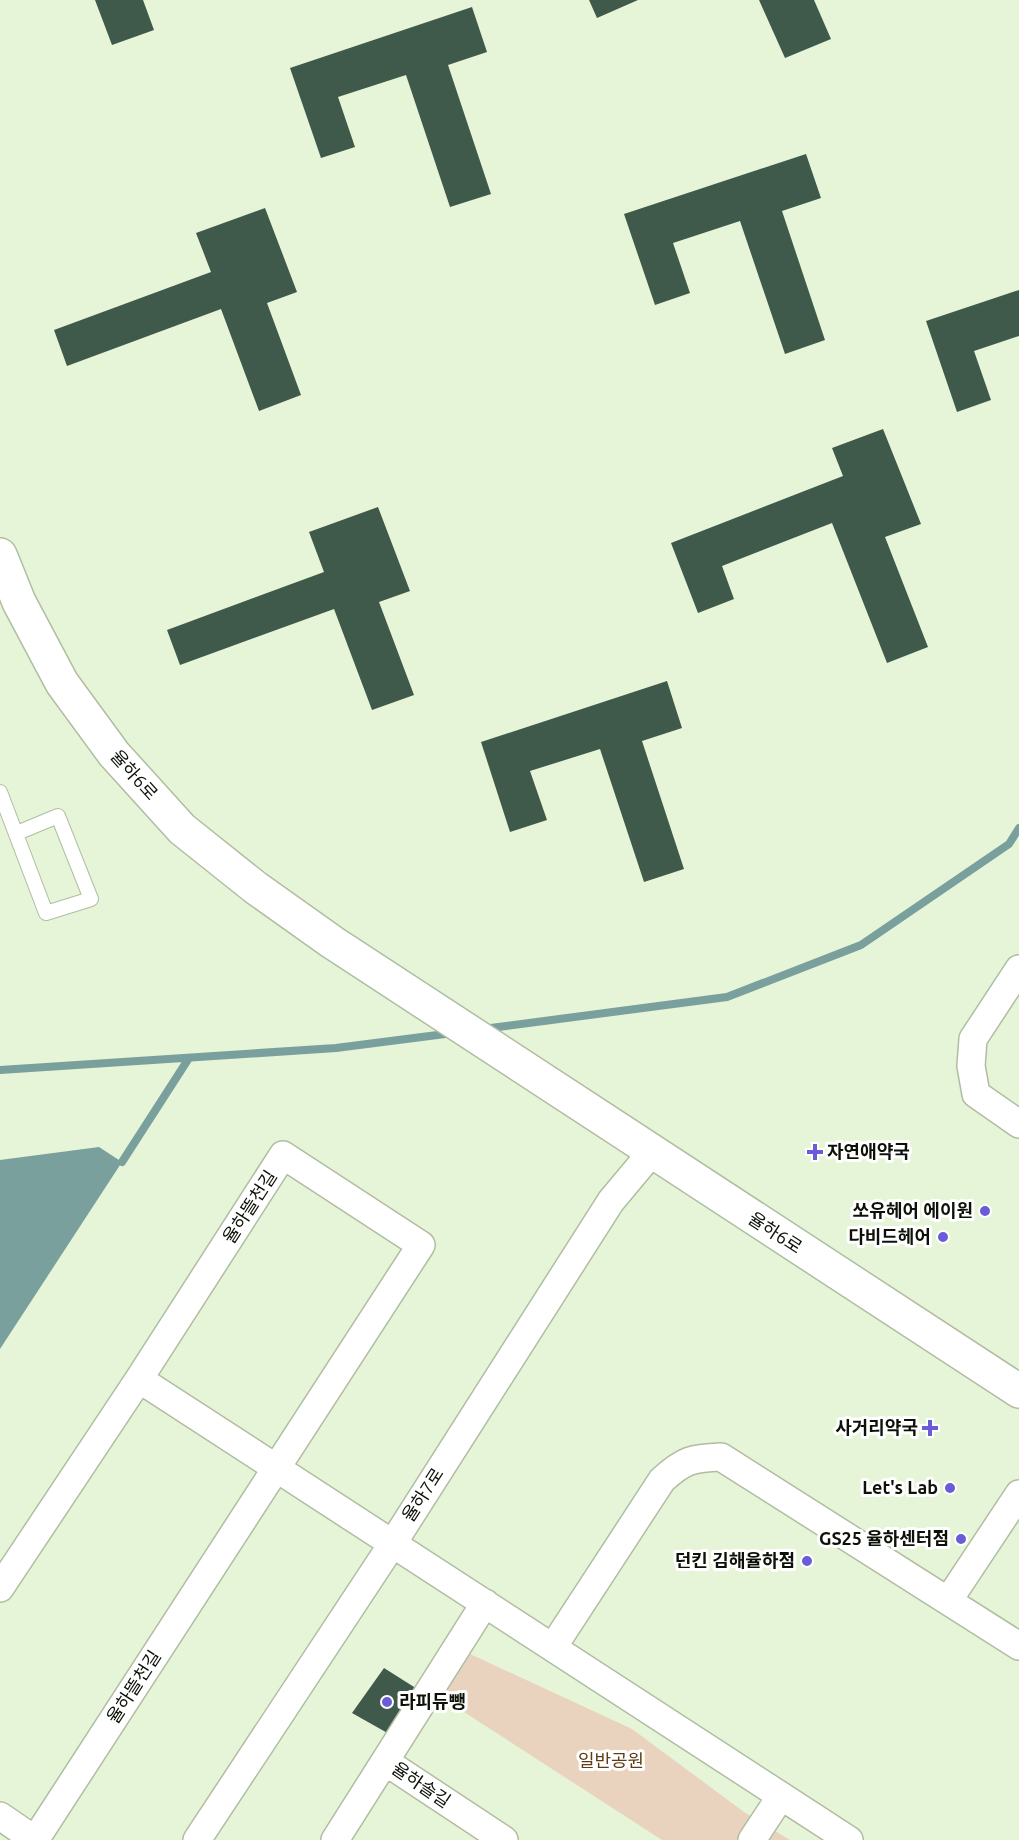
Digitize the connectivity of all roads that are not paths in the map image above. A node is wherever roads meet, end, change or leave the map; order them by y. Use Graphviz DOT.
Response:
graph roads {
  1 [pos="0,555"];
  2 [pos="0,792"];
  3 [pos="17,833"];
  4 [pos="1019,969"];
  5 [pos="1019,1124"];
  6 [pos="652,1152"];
  7 [pos="139,1379"];
  8 [pos="1019,1391"];
  9 [pos="276,1468"];
  10 [pos="1019,1494"];
  11 [pos="393,1543"];
  12 [pos="0,1588"];
  13 [pos="948,1601"];
  14 [pos="485,1603"];
  15 [pos="1019,1646"];
  16 [pos="553,1647"];
  17 [pos="386,1762"];
  18 [pos="781,1796"];
  19 [pos="0,1816"];
  20 [pos="35,1840"];
  21 [pos="197,1840"];
  22 [pos="335,1840"];
  23 [pos="504,1840"];
  24 [pos="752,1840"];
  25 [pos="849,1840"];
  1 -- 6 [label="street, 율하6로"];
  2 -- 3 [label="lane"];
  3 -- 3 [label="lane"];
  4 -- 5 [label="street"];
  6 -- 8 [label="street, 율하6로"];
  6 -- 11 [label="street, 율하7로"];
  7 -- 9 [label="street"];
  7 -- 9 [label="street, 율하뜰천길"];
  7 -- 12 [label="street, 율하뜰천길"];
  9 -- 11 [label="street"];
  9 -- 20 [label="street, 율하뜰천길"];
  10 -- 13 [label="street"];
  11 -- 14 [label="street"];
  11 -- 21 [label="street, 율하7로"];
  13 -- 15 [label="street"];
  13 -- 16 [label="street"];
  14 -- 16 [label="street"];
  14 -- 17 [label="street"];
  16 -- 18 [label="street"];
  17 -- 22 [label="street, 율하솔길"];
  17 -- 23 [label="street, 율하솔길"];
  18 -- 24 [label="street"];
  18 -- 25 [label="street"];
  19 -- 20 [label="street, 율하뜰천길"];
}
